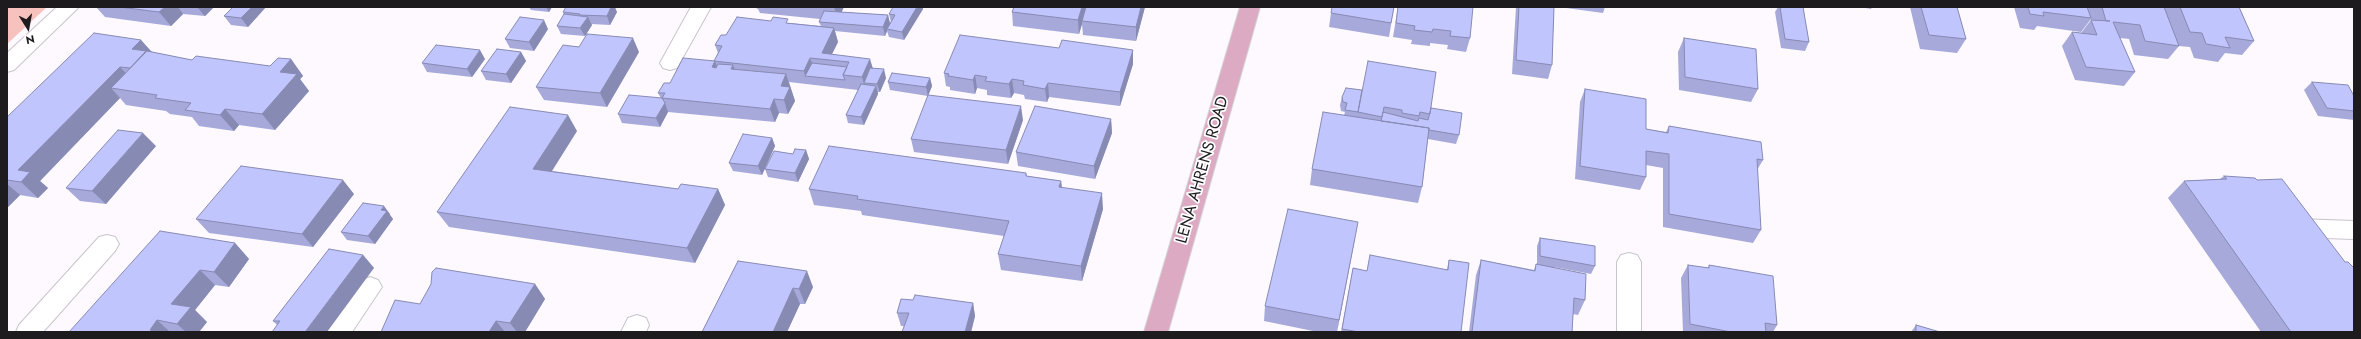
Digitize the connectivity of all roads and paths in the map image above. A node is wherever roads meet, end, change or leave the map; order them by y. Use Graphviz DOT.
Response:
graph roads {
  1 [pos="69,7"];
  2 [pos="701,7"];
  3 [pos="1250,7"];
  4 [pos="670,63"];
  5 [pos="7,65"];
  6 [pos="2298,228"];
  7 [pos="2354,230"];
  8 [pos="106,244"];
  9 [pos="1629,262"];
  10 [pos="370,287"];
  11 [pos="28,332"];
  12 [pos="338,332"];
  13 [pos="1156,332"];
  14 [pos="1629,332"];
  1 -- 5 [label="street"];
  2 -- 4 [label="street"];
  3 -- 13 [label="main road, LENA AHRENS ROAD"];
  6 -- 7 [label="street"];
  8 -- 11 [label="street"];
  9 -- 14 [label="street"];
  10 -- 12 [label="street"];
}
